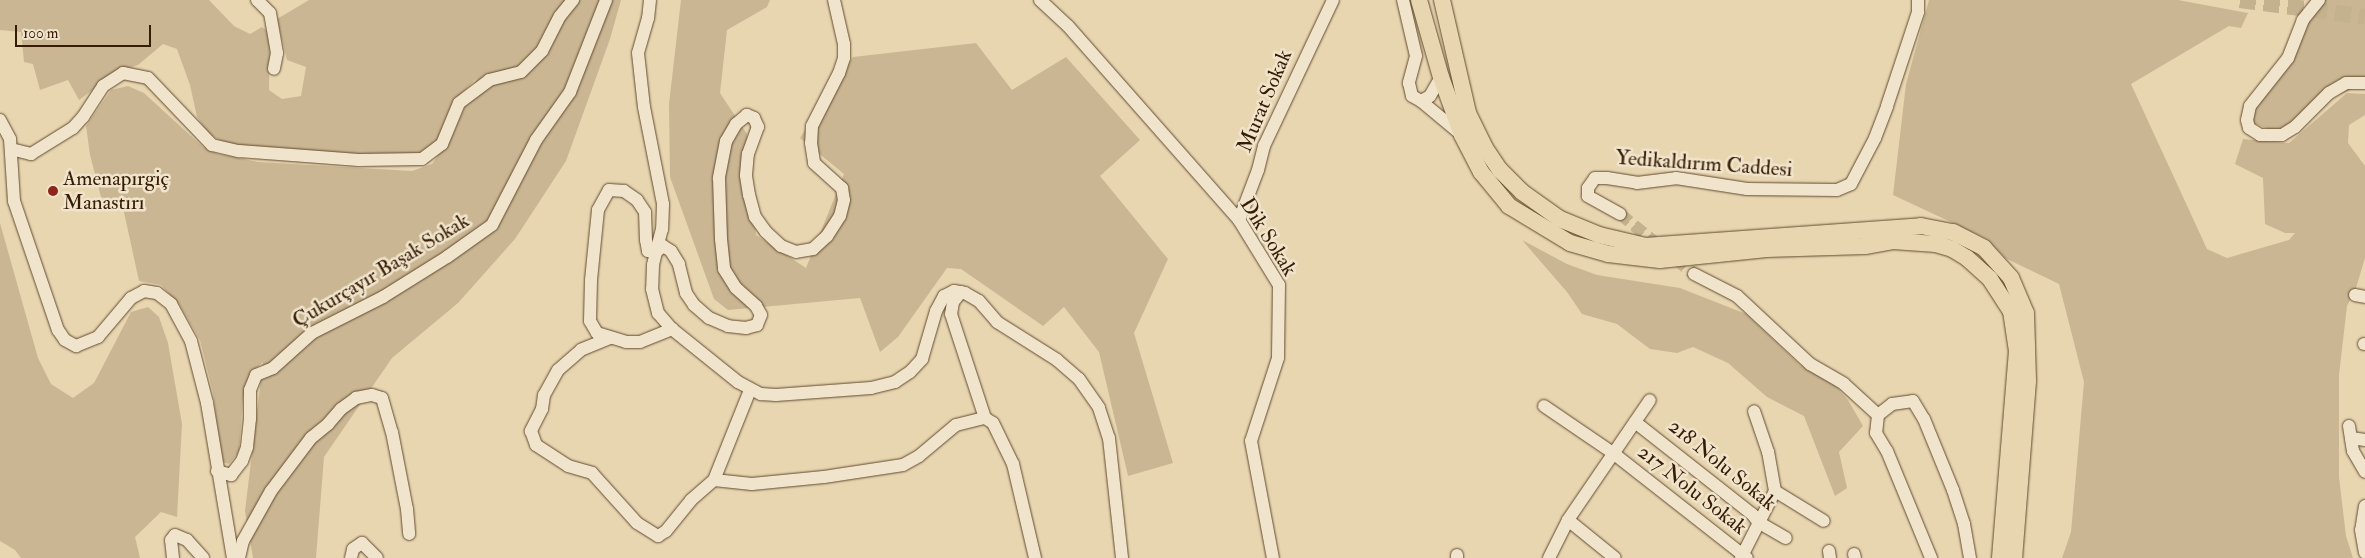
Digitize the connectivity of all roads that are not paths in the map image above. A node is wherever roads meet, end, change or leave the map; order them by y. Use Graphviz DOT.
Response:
graph roads {
  1 [pos="257,0"];
  2 [pos="574,0"];
  3 [pos="606,0"];
  4 [pos="650,0"];
  5 [pos="834,0"];
  6 [pos="1040,0"];
  7 [pos="1333,0"];
  8 [pos="1403,0"];
  9 [pos="1419,0"];
  10 [pos="1918,0"];
  11 [pos="2319,0"];
  12 [pos="1446,5"];
  13 [pos="274,69"];
  14 [pos="1441,77"];
  15 [pos="2365,83"];
  16 [pos="1422,101"];
  17 [pos="0,120"];
  18 [pos="1462,135"];
  19 [pos="11,149"];
  20 [pos="1620,214"];
  21 [pos="1238,220"];
  22 [pos="656,252"];
  23 [pos="1694,274"];
  24 [pos="961,292"];
  25 [pos="672,329"];
  26 [pos="610,338"];
  27 [pos="750,390"];
  28 [pos="1650,400"];
  29 [pos="1544,406"];
  30 [pos="1754,412"];
  31 [pos="1878,415"];
  32 [pos="985,418"];
  33 [pos="1635,422"];
  34 [pos="2365,440"];
  35 [pos="1613,453"];
  36 [pos="218,471"];
  37 [pos="2365,472"];
  38 [pos="714,480"];
  39 [pos="1775,491"];
  40 [pos="2365,506"];
  41 [pos="1568,520"];
  42 [pos="1824,521"];
  43 [pos="1758,522"];
  44 [pos="409,534"];
  45 [pos="1786,538"];
  46 [pos="2365,553"];
  47 [pos="1744,557"];
  48 [pos="173,558"];
  49 [pos="203,558"];
  50 [pos="233,558"];
  51 [pos="239,558"];
  52 [pos="351,558"];
  53 [pos="377,558"];
  54 [pos="1035,558"];
  55 [pos="1122,558"];
  56 [pos="1273,558"];
  57 [pos="1549,558"];
  58 [pos="1616,558"];
  59 [pos="1931,558"];
  60 [pos="1970,558"];
  61 [pos="2000,558"];
  62 [pos="2014,558"];
  1 -- 13 [label="street"];
  2 -- 19 [label="street"];
  3 -- 36 [label="street, Çukurçayır Başak Sokak"];
  4 -- 22 [label="street"];
  5 -- 22 [label="street"];
  6 -- 21 [label="street, Dik Sokak"];
  7 -- 21 [label="street, Murat Sokak"];
  8 -- 16 [label="street"];
  9 -- 14 [label="main road"];
  10 -- 20 [label="street, Yedikaldırım Caddesi"];
  11 -- 15 [label="street"];
  12 -- 62 [label="main road"];
  14 -- 16 [label="street"];
  14 -- 18 [label="main road"];
  16 -- 18 [label="street"];
  17 -- 19 [label="street"];
  18 -- 61 [label="main road"];
  19 -- 36 [label="street"];
  21 -- 56 [label="street, Dik Sokak"];
  22 -- 25 [label="street"];
  22 -- 26 [label="street"];
  23 -- 31 [label="street"];
  24 -- 27 [label="street"];
  24 -- 32 [label="street"];
  24 -- 55 [label="street"];
  25 -- 26 [label="street"];
  25 -- 27 [label="street"];
  26 -- 38 [label="street"];
  27 -- 38 [label="street"];
  28 -- 33 [label="street"];
  29 -- 35 [label="street, 217 Nolu Sokak"];
  30 -- 39 [label="street"];
  31 -- 59 [label="street"];
  31 -- 60 [label="street"];
  32 -- 38 [label="street"];
  32 -- 54 [label="street"];
  33 -- 35 [label="street"];
  33 -- 43 [label="street, 218 Nolu Sokak"];
  34 -- 37 [label="street"];
  35 -- 41 [label="street"];
  35 -- 47 [label="street, 217 Nolu Sokak"];
  36 -- 50 [label="street"];
  39 -- 42 [label="street"];
  39 -- 43 [label="street"];
  40 -- 46 [label="street"];
  41 -- 57 [label="street"];
  41 -- 58 [label="street"];
  43 -- 45 [label="street, 218 Nolu Sokak"];
  43 -- 47 [label="street"];
  44 -- 51 [label="street"];
  48 -- 49 [label="street"];
  52 -- 53 [label="street"];
}
